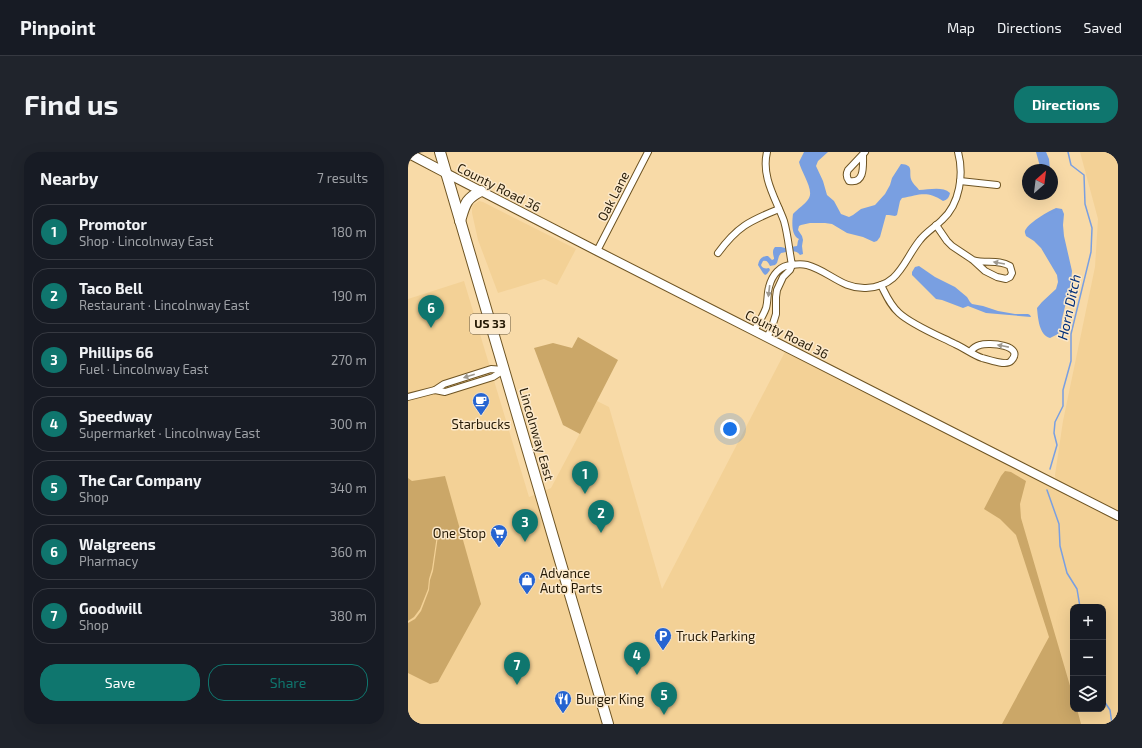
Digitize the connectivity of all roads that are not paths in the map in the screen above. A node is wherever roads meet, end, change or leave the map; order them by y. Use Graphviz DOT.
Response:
graph roads {
  1 [pos="440,152"];
  2 [pos="648,152"];
  3 [pos="767,152"];
  4 [pos="958,152"];
  5 [pos="408,153"];
  6 [pos="446,172"];
  7 [pos="960,181"];
  8 [pos="997,185"];
  9 [pos="481,191"];
  10 [pos="779,209"];
  11 [pos="460,221"];
  12 [pos="936,225"];
  13 [pos="597,251"];
  14 [pos="718,253"];
  15 [pos="973,260"];
  16 [pos="792,264"];
  17 [pos="881,285"];
  18 [pos="754,331"];
  19 [pos="767,337"];
  20 [pos="970,352"];
  21 [pos="504,370"];
  22 [pos="408,397"];
  23 [pos="1118,516"];
  24 [pos="608,724"];
  1 -- 6 [label="highway, Lincolnway East / US 33"];
  2 -- 13 [label="street, Oak Lane"];
  3 -- 10 [label="street"];
  4 -- 7 [label="street"];
  5 -- 6 [label="main road"];
  6 -- 9 [label="street, County Road 36"];
  6 -- 11 [label="highway, Lincolnway East / US 33"];
  7 -- 8 [label="street"];
  7 -- 12 [label="street"];
  9 -- 11 [label="highway"];
  9 -- 13 [label="street, County Road 36"];
  10 -- 14 [label="street"];
  10 -- 16 [label="street"];
  11 -- 21 [label="highway, Lincolnway East / US 33"];
  12 -- 15 [label="street"];
  12 -- 17 [label="street"];
  13 -- 18 [label="street, County Road 36"];
  15 -- 15 [label="street, one-way"];
  16 -- 17 [label="street"];
  16 -- 18 [label="street, one-way"];
  16 -- 19 [label="street"];
  17 -- 20 [label="street"];
  18 -- 19 [label="street, County Road 36"];
  19 -- 23 [label="street, County Road 36"];
  20 -- 20 [label="street, one-way"];
  21 -- 22 [label="street"];
  21 -- 24 [label="highway, Lincolnway East / US 33"];
}
